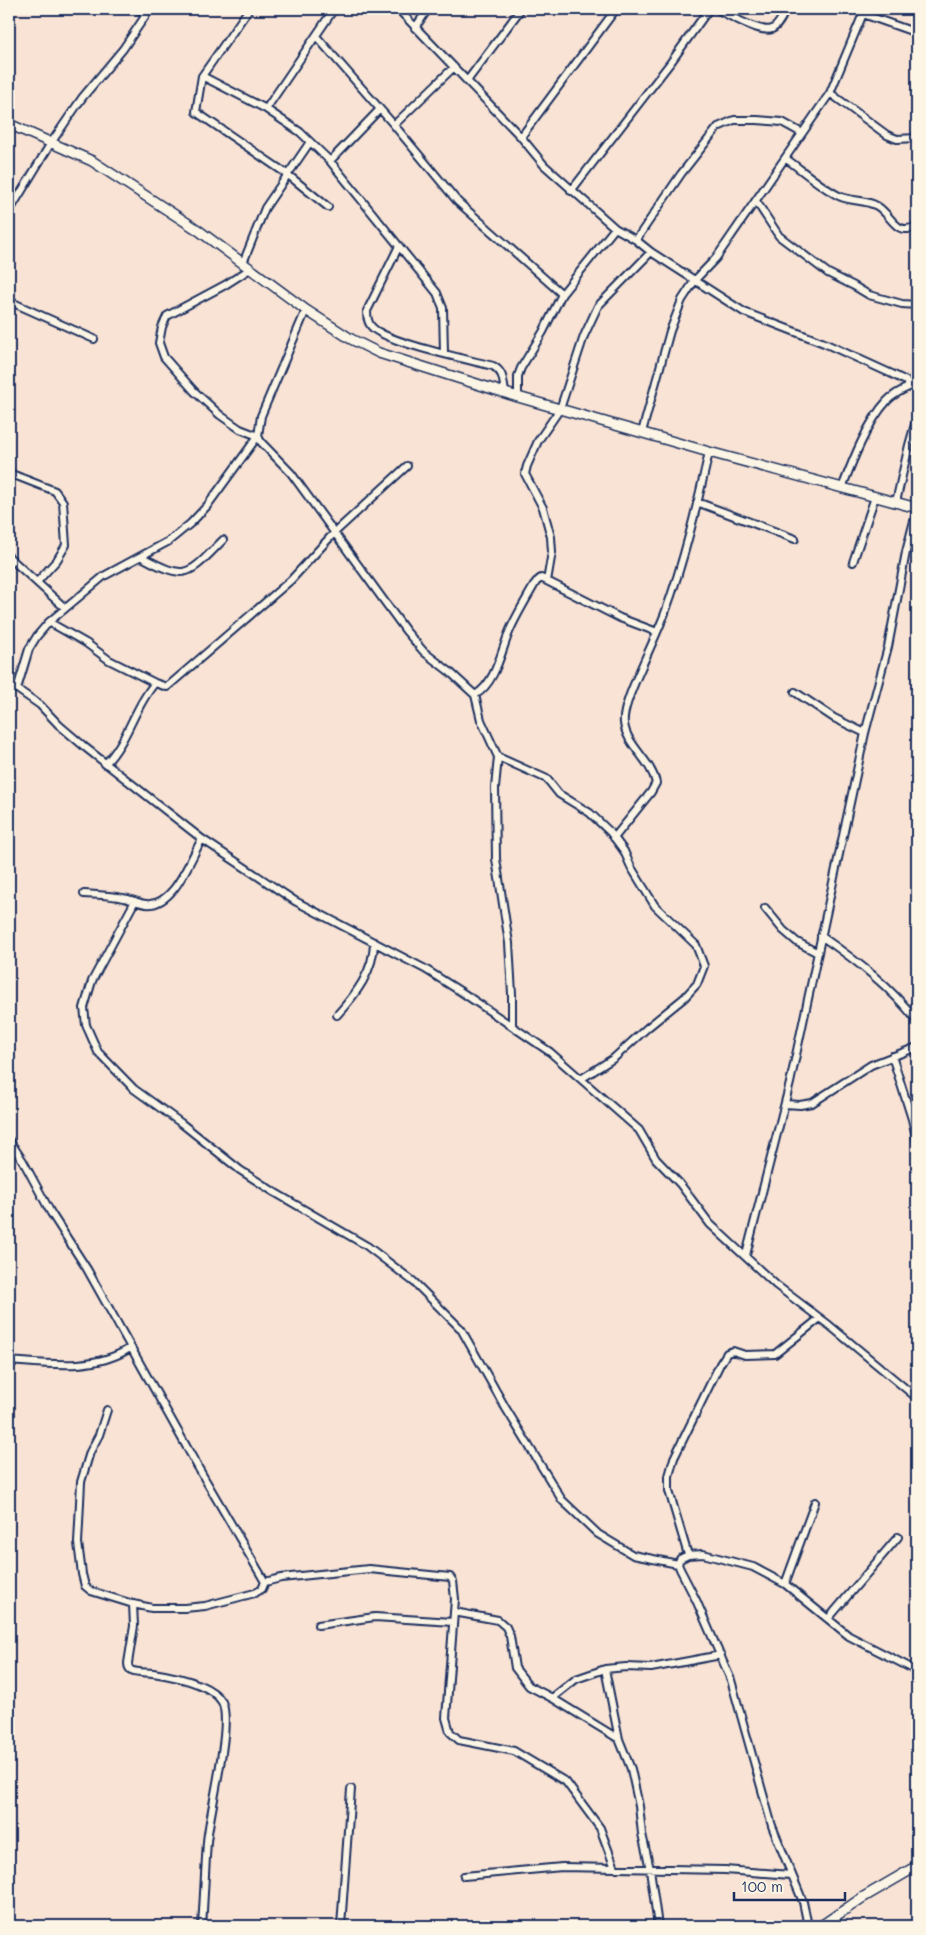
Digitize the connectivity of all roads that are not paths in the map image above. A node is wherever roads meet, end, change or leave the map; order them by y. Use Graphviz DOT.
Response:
graph roads {
  1 [pos="136,9"];
  2 [pos="249,9"];
  3 [pos="324,9"];
  4 [pos="334,9"];
  5 [pos="398,9"];
  6 [pos="428,9"];
  7 [pos="521,9"];
  8 [pos="616,9"];
  9 [pos="709,9"];
  10 [pos="716,9"];
  11 [pos="786,9"];
  12 [pos="148,11"];
  13 [pos="864,11"];
  14 [pos="329,15"];
  15 [pos="414,28"];
  16 [pos="917,34"];
  17 [pos="316,36"];
  18 [pos="454,67"];
  19 [pos="202,76"];
  20 [pos="467,81"];
  21 [pos="830,93"];
  22 [pos="266,109"];
  23 [pos="380,109"];
  24 [pos="9,124"];
  25 [pos="394,125"];
  26 [pos="802,133"];
  27 [pos="521,137"];
  28 [pos="917,138"];
  29 [pos="310,142"];
  30 [pos="51,143"];
  31 [pos="785,158"];
  32 [pos="330,161"];
  33 [pos="287,174"];
  34 [pos="571,191"];
  35 [pos="756,201"];
  36 [pos="328,207"];
  37 [pos="9,212"];
  38 [pos="917,226"];
  39 [pos="615,228"];
  40 [pos="636,240"];
  41 [pos="399,246"];
  42 [pos="651,252"];
  43 [pos="247,266"];
  44 [pos="696,280"];
  45 [pos="562,294"];
  46 [pos="9,300"];
  47 [pos="917,305"];
  48 [pos="306,310"];
  49 [pos="94,339"];
  50 [pos="444,353"];
  51 [pos="914,384"];
  52 [pos="505,393"];
  53 [pos="917,394"];
  54 [pos="518,397"];
  55 [pos="560,409"];
  56 [pos="917,418"];
  57 [pos="642,432"];
  58 [pos="258,436"];
  59 [pos="709,452"];
  60 [pos="407,466"];
  61 [pos="9,473"];
  62 [pos="842,488"];
  63 [pos="875,497"];
  64 [pos="698,502"];
  65 [pos="896,502"];
  66 [pos="917,508"];
  67 [pos="334,533"];
  68 [pos="795,539"];
  69 [pos="223,540"];
  70 [pos="9,557"];
  71 [pos="142,557"];
  72 [pos="853,562"];
  73 [pos="38,581"];
  74 [pos="547,581"];
  75 [pos="65,608"];
  76 [pos="49,622"];
  77 [pos="657,632"];
  78 [pos="155,683"];
  79 [pos="9,689"];
  80 [pos="17,689"];
  81 [pos="795,692"];
  82 [pos="475,694"];
  83 [pos="866,733"];
  84 [pos="498,757"];
  85 [pos="105,764"];
  86 [pos="614,838"];
  87 [pos="202,839"];
  88 [pos="84,894"];
  89 [pos="135,901"];
  90 [pos="765,908"];
  91 [pos="821,936"];
  92 [pos="374,942"];
  93 [pos="818,954"];
  94 [pos="337,1015"];
  95 [pos="917,1021"];
  96 [pos="512,1026"];
  97 [pos="917,1047"];
  98 [pos="892,1056"];
  99 [pos="581,1079"];
  100 [pos="785,1104"];
  101 [pos="9,1140"];
  102 [pos="917,1142"];
  103 [pos="746,1255"];
  104 [pos="820,1318"];
  105 [pos="130,1348"];
  106 [pos="9,1361"];
  107 [pos="917,1398"];
  108 [pos="107,1410"];
  109 [pos="815,1502"];
  110 [pos="898,1537"];
  111 [pos="688,1555"];
  112 [pos="678,1564"];
  113 [pos="265,1582"];
  114 [pos="785,1584"];
  115 [pos="133,1604"];
  116 [pos="454,1612"];
  117 [pos="828,1618"];
  118 [pos="453,1622"];
  119 [pos="318,1625"];
  120 [pos="721,1655"];
  121 [pos="605,1669"];
  122 [pos="917,1671"];
  123 [pos="552,1698"];
  124 [pos="619,1739"];
  125 [pos="351,1789"];
  126 [pos="917,1866"];
  127 [pos="615,1868"];
  128 [pos="650,1869"];
  129 [pos="791,1874"];
  130 [pos="464,1876"];
  131 [pos="202,1926"];
  132 [pos="341,1926"];
  133 [pos="658,1926"];
  134 [pos="808,1926"];
  135 [pos="821,1926"];
  1 -- 12 [label="street"];
  2 -- 19 [label="street"];
  3 -- 14 [label="street"];
  4 -- 14 [label="street"];
  5 -- 15 [label="street"];
  6 -- 15 [label="street"];
  7 -- 20 [label="street"];
  8 -- 27 [label="street"];
  9 -- 34 [label="street"];
  10 -- 11 [label="street"];
  12 -- 30 [label="street"];
  13 -- 16 [label="street"];
  13 -- 21 [label="street"];
  14 -- 17 [label="street"];
  15 -- 18 [label="street"];
  17 -- 22 [label="street"];
  17 -- 23 [label="street"];
  18 -- 20 [label="street"];
  18 -- 25 [label="street"];
  19 -- 22 [label="street"];
  19 -- 33 [label="street"];
  20 -- 27 [label="street"];
  21 -- 26 [label="street"];
  21 -- 28 [label="street"];
  22 -- 29 [label="street"];
  23 -- 25 [label="street"];
  23 -- 32 [label="street"];
  24 -- 30 [label="main road"];
  25 -- 45 [label="street"];
  26 -- 31 [label="street"];
  26 -- 40 [label="street"];
  27 -- 34 [label="street"];
  29 -- 32 [label="street"];
  29 -- 33 [label="street"];
  30 -- 37 [label="street"];
  30 -- 43 [label="main road"];
  31 -- 35 [label="street"];
  31 -- 38 [label="street"];
  32 -- 41 [label="street"];
  33 -- 36 [label="street"];
  33 -- 43 [label="street"];
  34 -- 39 [label="street"];
  35 -- 44 [label="street"];
  35 -- 47 [label="street"];
  39 -- 40 [label="street"];
  39 -- 45 [label="street"];
  40 -- 42 [label="street"];
  41 -- 50 [label="street"];
  41 -- 50 [label="street"];
  42 -- 44 [label="street"];
  42 -- 55 [label="street"];
  43 -- 48 [label="main road"];
  43 -- 58 [label="street"];
  44 -- 51 [label="street"];
  44 -- 57 [label="street"];
  45 -- 54 [label="street"];
  46 -- 49 [label="street"];
  48 -- 52 [label="main road"];
  48 -- 58 [label="street"];
  50 -- 52 [label="street"];
  51 -- 53 [label="street"];
  51 -- 62 [label="street"];
  52 -- 54 [label="main road"];
  54 -- 55 [label="main road"];
  55 -- 57 [label="main road"];
  55 -- 74 [label="street"];
  56 -- 65 [label="street"];
  57 -- 59 [label="main road"];
  58 -- 67 [label="street"];
  58 -- 71 [label="street"];
  59 -- 62 [label="main road"];
  59 -- 64 [label="street"];
  60 -- 67 [label="street"];
  61 -- 73 [label="street"];
  62 -- 63 [label="main road"];
  63 -- 65 [label="main road"];
  63 -- 72 [label="street"];
  64 -- 68 [label="street"];
  64 -- 77 [label="street"];
  65 -- 66 [label="main road"];
  66 -- 83 [label="street"];
  67 -- 78 [label="street"];
  67 -- 82 [label="street"];
  69 -- 71 [label="street"];
  70 -- 73 [label="street"];
  71 -- 75 [label="street"];
  73 -- 75 [label="street"];
  74 -- 77 [label="street"];
  74 -- 82 [label="street"];
  75 -- 76 [label="street"];
  76 -- 78 [label="street"];
  76 -- 80 [label="street"];
  77 -- 86 [label="street"];
  78 -- 85 [label="street"];
  79 -- 80 [label="street"];
  80 -- 85 [label="street"];
  81 -- 83 [label="street"];
  82 -- 84 [label="street"];
  83 -- 91 [label="street"];
  84 -- 86 [label="street"];
  84 -- 96 [label="street"];
  85 -- 87 [label="street"];
  86 -- 99 [label="street"];
  87 -- 89 [label="street"];
  87 -- 92 [label="street"];
  88 -- 89 [label="street"];
  89 -- 112 [label="street"];
  90 -- 93 [label="street"];
  91 -- 93 [label="street"];
  91 -- 95 [label="street"];
  92 -- 94 [label="street"];
  92 -- 96 [label="street"];
  93 -- 100 [label="street"];
  96 -- 99 [label="street"];
  97 -- 98 [label="street"];
  98 -- 100 [label="street"];
  98 -- 102 [label="street"];
  99 -- 103 [label="street"];
  100 -- 103 [label="street"];
  101 -- 105 [label="street"];
  103 -- 104 [label="street"];
  104 -- 107 [label="street"];
  104 -- 111 [label="street"];
  105 -- 106 [label="street"];
  105 -- 113 [label="street"];
  108 -- 115 [label="street"];
  109 -- 114 [label="street"];
  110 -- 117 [label="street"];
  111 -- 112 [label="street"];
  111 -- 114 [label="street"];
  112 -- 120 [label="street"];
  113 -- 115 [label="street"];
  113 -- 116 [label="street"];
  114 -- 117 [label="street"];
  115 -- 131 [label="street"];
  116 -- 118 [label="street"];
  116 -- 123 [label="street"];
  117 -- 122 [label="street"];
  118 -- 119 [label="street"];
  118 -- 127 [label="street"];
  120 -- 121 [label="street"];
  120 -- 129 [label="street"];
  121 -- 123 [label="street"];
  121 -- 124 [label="street"];
  123 -- 124 [label="street"];
  124 -- 128 [label="street"];
  125 -- 132 [label="street"];
  126 -- 135 [label="main road"];
  127 -- 128 [label="street"];
  127 -- 130 [label="street"];
  128 -- 129 [label="street"];
  128 -- 133 [label="street"];
  129 -- 134 [label="street"];
}
